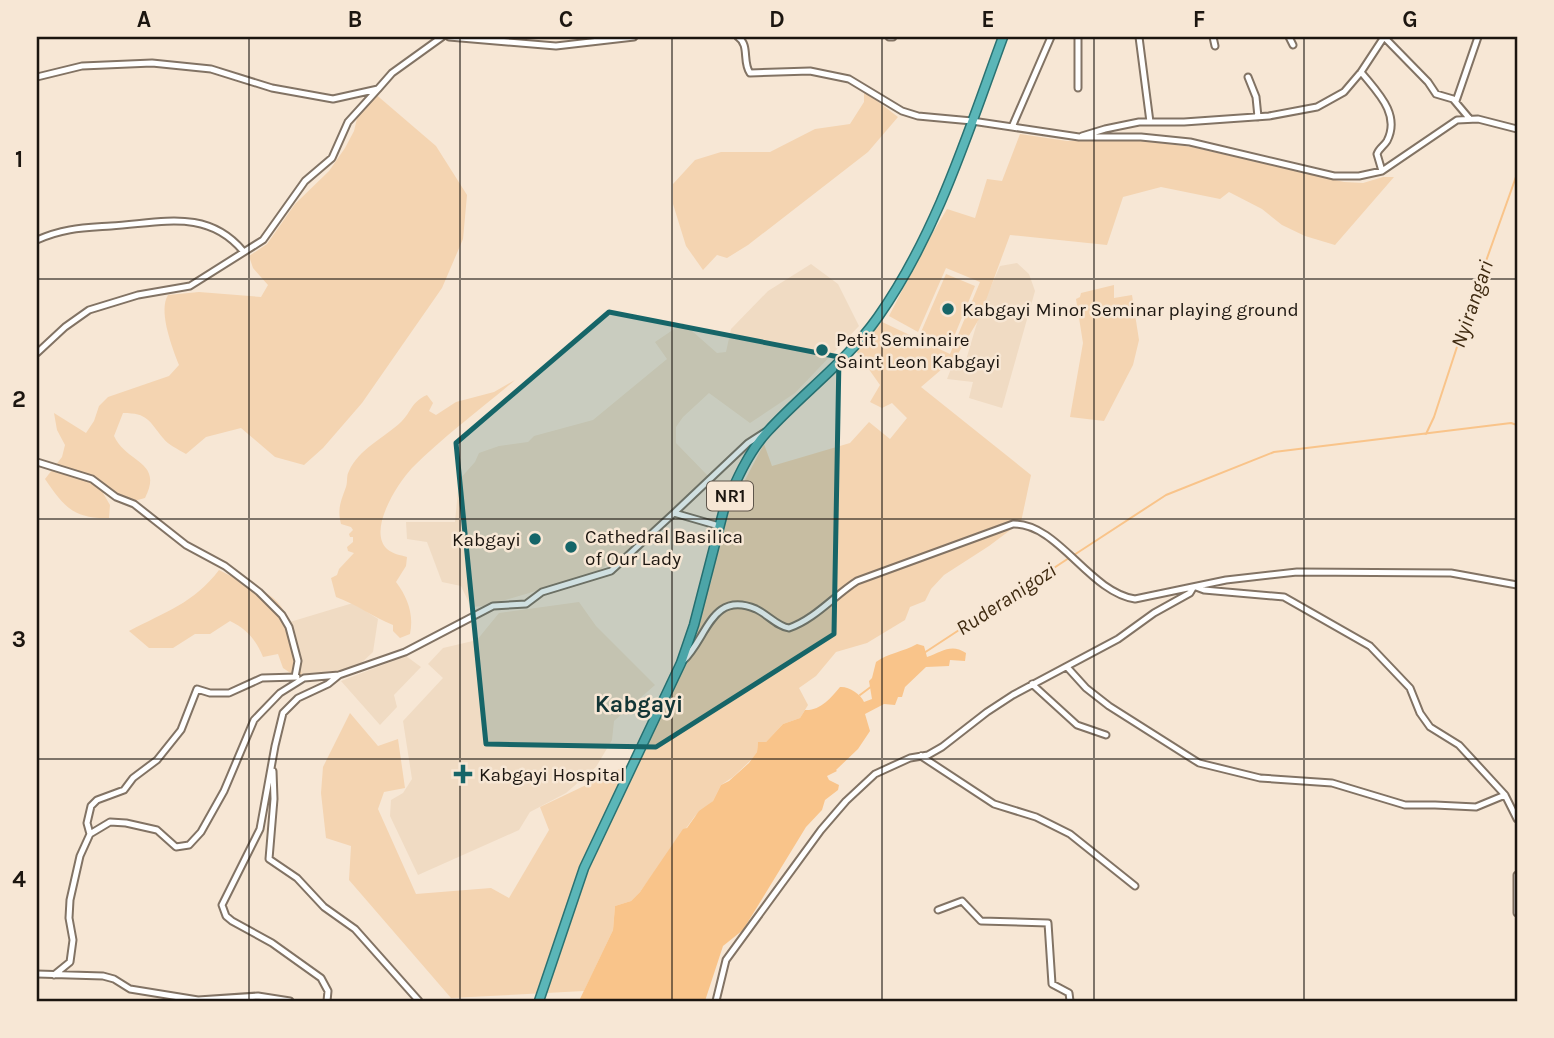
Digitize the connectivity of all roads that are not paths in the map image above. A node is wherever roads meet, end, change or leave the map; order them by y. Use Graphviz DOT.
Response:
graph roads {
  1 [pos="442,37"];
  2 [pos="449,37"];
  3 [pos="564,37"];
  4 [pos="634,37"];
  5 [pos="738,37"];
  6 [pos="1003,37"];
  7 [pos="1051,37"];
  8 [pos="1078,37"];
  9 [pos="1139,37"];
  10 [pos="1213,37"];
  11 [pos="1289,37"];
  12 [pos="1384,37"];
  13 [pos="1478,37"];
  14 [pos="568,45"];
  15 [pos="1293,45"];
  16 [pos="1214,46"];
  17 [pos="1361,72"];
  18 [pos="37,77"];
  19 [pos="1248,77"];
  20 [pos="1078,88"];
  21 [pos="377,89"];
  22 [pos="1456,101"];
  23 [pos="1258,117"];
  24 [pos="1469,118"];
  25 [pos="972,121"];
  26 [pos="1150,122"];
  27 [pos="1012,127"];
  28 [pos="1517,128"];
  29 [pos="1079,137"];
  30 [pos="1382,171"];
  31 [pos="37,240"];
  32 [pos="243,251"];
  33 [pos="37,353"];
  34 [pos="767,432"];
  35 [pos="37,462"];
  36 [pos="674,513"];
  37 [pos="719,526"];
  38 [pos="1517,584"];
  39 [pos="1194,587"];
  40 [pos="681,663"];
  41 [pos="1067,667"];
  42 [pos="340,675"];
  43 [pos="295,677"];
  44 [pos="304,678"];
  45 [pos="1032,684"];
  46 [pos="1106,735"];
  47 [pos="921,756"];
  48 [pos="272,765"];
  49 [pos="1505,795"];
  50 [pos="1517,818"];
  51 [pos="90,834"];
  52 [pos="1517,874"];
  53 [pos="1135,886"];
  54 [pos="938,910"];
  55 [pos="1517,913"];
  56 [pos="37,974"];
  57 [pos="54,975"];
  58 [pos="276,1000"];
  59 [pos="290,1001"];
  60 [pos="327,1001"];
  61 [pos="419,1001"];
  62 [pos="539,1001"];
  63 [pos="716,1001"];
  64 [pos="1070,1001"];
  1 -- 21 [label="street"];
  2 -- 14 [label="street"];
  3 -- 14 [label="street"];
  4 -- 14 [label="street"];
  5 -- 25 [label="street"];
  6 -- 25 [label="highway, NR1"];
  7 -- 27 [label="street"];
  8 -- 20 [label="street"];
  9 -- 26 [label="street"];
  10 -- 16 [label="street"];
  11 -- 15 [label="street"];
  12 -- 17 [label="street"];
  12 -- 22 [label="street"];
  13 -- 22 [label="street"];
  17 -- 23 [label="street"];
  17 -- 30 [label="street"];
  18 -- 21 [label="street"];
  19 -- 23 [label="street"];
  21 -- 32 [label="street"];
  22 -- 24 [label="street"];
  23 -- 26 [label="street"];
  24 -- 28 [label="street"];
  24 -- 30 [label="street"];
  25 -- 27 [label="street"];
  25 -- 34 [label="highway, NR1"];
  26 -- 29 [label="street"];
  27 -- 29 [label="street"];
  29 -- 30 [label="street"];
  31 -- 32 [label="street"];
  32 -- 33 [label="street"];
  34 -- 36 [label="street"];
  34 -- 37 [label="highway, NR1"];
  35 -- 43 [label="street"];
  36 -- 37 [label="street"];
  36 -- 42 [label="street"];
  37 -- 40 [label="highway, NR1"];
  38 -- 39 [label="street"];
  39 -- 40 [label="street"];
  39 -- 41 [label="street"];
  39 -- 49 [label="street"];
  40 -- 62 [label="highway, NR1"];
  41 -- 45 [label="street"];
  41 -- 49 [label="street"];
  42 -- 44 [label="street"];
  42 -- 48 [label="street"];
  43 -- 44 [label="street"];
  43 -- 51 [label="street"];
  44 -- 51 [label="street"];
  45 -- 46 [label="street"];
  45 -- 47 [label="street"];
  47 -- 53 [label="street"];
  47 -- 63 [label="street"];
  48 -- 60 [label="street"];
  48 -- 61 [label="street"];
  49 -- 50 [label="street"];
  51 -- 57 [label="street"];
  52 -- 55 [label="street"];
  54 -- 64 [label="street"];
  56 -- 57 [label="street"];
  57 -- 58 [label="street"];
  58 -- 59 [label="street"];
}
